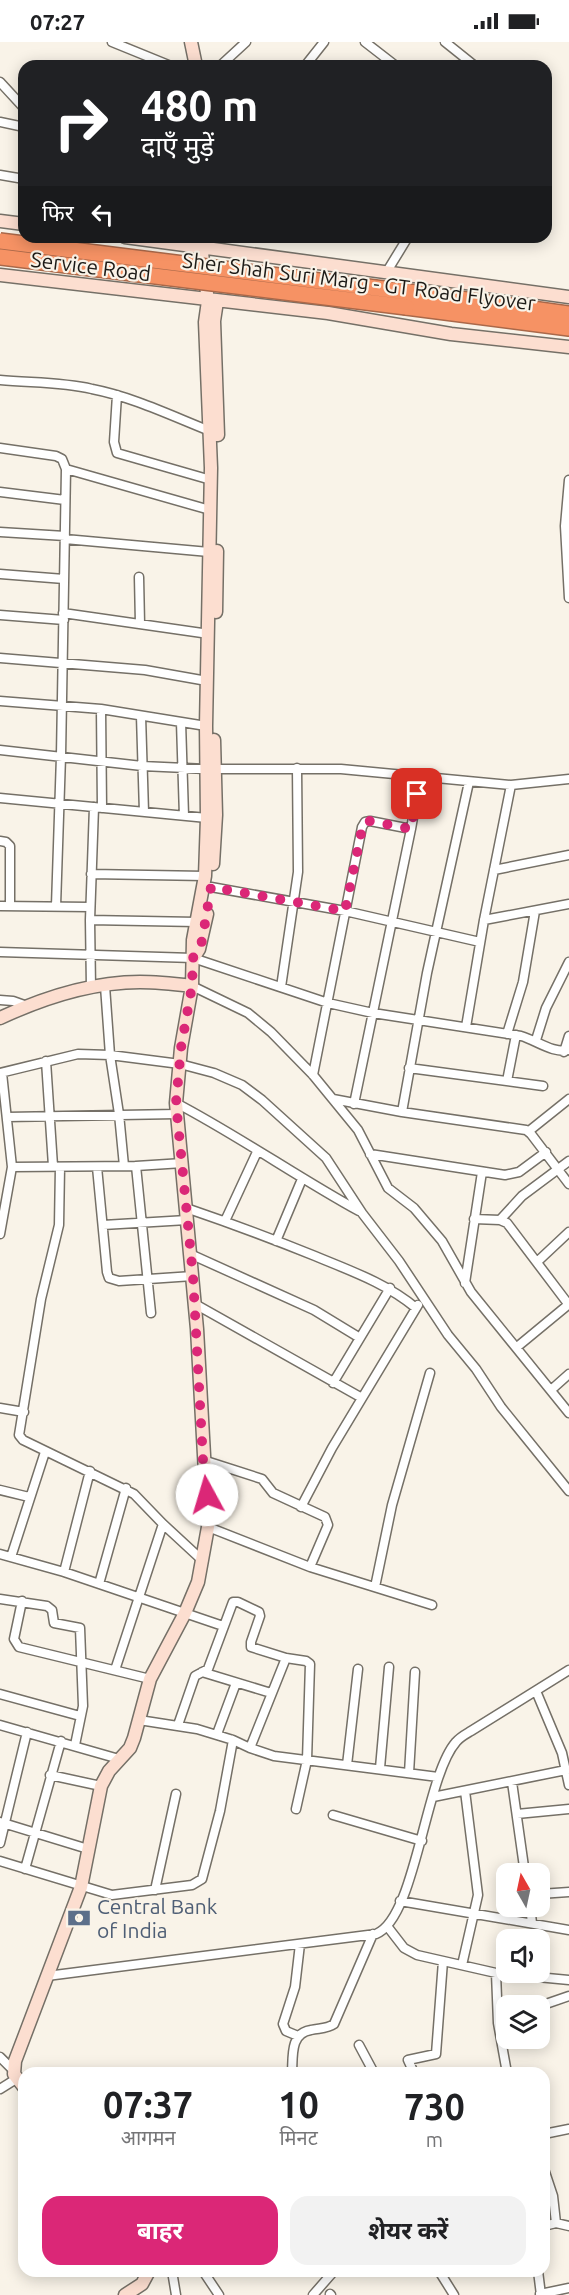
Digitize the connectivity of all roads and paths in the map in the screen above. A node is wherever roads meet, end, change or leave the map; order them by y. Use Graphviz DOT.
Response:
graph roads {
  1 [pos="112,42"];
  2 [pos="191,42"];
  3 [pos="246,42"];
  4 [pos="324,42"];
  5 [pos="365,42"];
  6 [pos="445,42"];
  7 [pos="238,50"];
  8 [pos="156,60"];
  9 [pos="194,60"];
  10 [pos="227,60"];
  11 [pos="232,60"];
  12 [pos="310,60"];
  13 [pos="388,60"];
  14 [pos="468,60"];
  15 [pos="0,82"];
  16 [pos="18,102"];
  17 [pos="0,123"];
  18 [pos="18,126"];
  19 [pos="0,175"];
  20 [pos="18,178"];
  21 [pos="0,221"];
  22 [pos="18,223"];
  23 [pos="0,241"];
  24 [pos="200,243"];
  25 [pos="404,243"];
  26 [pos="0,257"];
  27 [pos="386,273"];
  28 [pos="0,275"];
  29 [pos="569,297"];
  30 [pos="407,300"];
  31 [pos="213,301"];
  32 [pos="569,314"];
  33 [pos="569,328"];
  34 [pos="569,347"];
  35 [pos="0,380"];
  36 [pos="117,394"];
  37 [pos="210,430"];
  38 [pos="0,448"];
  39 [pos="66,469"];
  40 [pos="211,480"];
  41 [pos="569,480"];
  42 [pos="0,492"];
  43 [pos="65,500"];
  44 [pos="210,510"];
  45 [pos="0,532"];
  46 [pos="65,538"];
  47 [pos="209,552"];
  48 [pos="0,574"];
  49 [pos="139,577"];
  50 [pos="63,579"];
  51 [pos="569,598"];
  52 [pos="0,615"];
  53 [pos="63,616"];
  54 [pos="140,624"];
  55 [pos="209,634"];
  56 [pos="0,658"];
  57 [pos="63,662"];
  58 [pos="207,681"];
  59 [pos="0,701"];
  60 [pos="62,706"];
  61 [pos="101,709"];
  62 [pos="141,717"];
  63 [pos="181,722"];
  64 [pos="206,726"];
  65 [pos="0,750"];
  66 [pos="61,756"];
  67 [pos="102,761"];
  68 [pos="142,766"];
  69 [pos="183,768"];
  70 [pos="297,768"];
  71 [pos="211,769"];
  72 [pos="420,777"];
  73 [pos="569,779"];
  74 [pos="469,782"];
  75 [pos="512,785"];
  76 [pos="0,798"];
  77 [pos="60,804"];
  78 [pos="98,808"];
  79 [pos="144,812"];
  80 [pos="184,816"];
  81 [pos="207,818"];
  82 [pos="411,829"];
  83 [pos="0,841"];
  84 [pos="569,855"];
  85 [pos="494,870"];
  86 [pos="91,874"];
  87 [pos="208,882"];
  88 [pos="295,901"];
  89 [pos="569,904"];
  90 [pos="0,906"];
  91 [pos="10,906"];
  92 [pos="56,906"];
  93 [pos="90,907"];
  94 [pos="345,911"];
  95 [pos="535,911"];
  96 [pos="90,920"];
  97 [pos="484,920"];
  98 [pos="392,921"];
  99 [pos="196,922"];
  100 [pos="436,932"];
  101 [pos="480,942"];
  102 [pos="0,952"];
  103 [pos="90,954"];
  104 [pos="193,958"];
  105 [pos="569,962"];
  106 [pos="105,986"];
  107 [pos="192,986"];
  108 [pos="281,987"];
  109 [pos="91,988"];
  110 [pos="0,1000"];
  111 [pos="328,1003"];
  112 [pos="27,1006"];
  113 [pos="373,1013"];
  114 [pos="0,1018"];
  115 [pos="418,1020"];
  116 [pos="466,1027"];
  117 [pos="512,1034"];
  118 [pos="569,1036"];
  119 [pos="536,1040"];
  120 [pos="566,1051"];
  121 [pos="110,1055"];
  122 [pos="46,1061"];
  123 [pos="180,1064"];
  124 [pos="409,1068"];
  125 [pos="1,1073"];
  126 [pos="313,1075"];
  127 [pos="507,1081"];
  128 [pos="543,1086"];
  129 [pos="333,1099"];
  130 [pos="569,1099"];
  131 [pos="354,1104"];
  132 [pos="177,1108"];
  133 [pos="402,1112"];
  134 [pos="119,1114"];
  135 [pos="51,1116"];
  136 [pos="7,1117"];
  137 [pos="529,1131"];
  138 [pos="0,1142"];
  139 [pos="10,1142"];
  140 [pos="257,1152"];
  141 [pos="546,1152"];
  142 [pos="370,1154"];
  143 [pos="569,1161"];
  144 [pos="183,1163"];
  145 [pos="124,1166"];
  146 [pos="136,1166"];
  147 [pos="12,1167"];
  148 [pos="57,1167"];
  149 [pos="97,1167"];
  150 [pos="558,1169"];
  151 [pos="482,1172"];
  152 [pos="302,1179"];
  153 [pos="569,1184"];
  154 [pos="362,1213"];
  155 [pos="187,1214"];
  156 [pos="474,1219"];
  157 [pos="500,1220"];
  158 [pos="225,1221"];
  159 [pos="142,1222"];
  160 [pos="103,1225"];
  161 [pos="569,1232"];
  162 [pos="0,1234"];
  163 [pos="276,1241"];
  164 [pos="190,1254"];
  165 [pos="537,1262"];
  166 [pos="193,1276"];
  167 [pos="148,1280"];
  168 [pos="465,1283"];
  169 [pos="390,1288"];
  170 [pos="423,1298"];
  171 [pos="195,1304"];
  172 [pos="569,1305"];
  173 [pos="416,1308"];
  174 [pos="151,1312"];
  175 [pos="360,1338"];
  176 [pos="517,1347"];
  177 [pos="430,1373"];
  178 [pos="569,1374"];
  179 [pos="333,1383"];
  180 [pos="551,1390"];
  181 [pos="362,1398"];
  182 [pos="0,1408"];
  183 [pos="24,1412"];
  184 [pos="569,1413"];
  185 [pos="45,1452"];
  186 [pos="203,1460"];
  187 [pos="90,1471"];
  188 [pos="126,1488"];
  189 [pos="0,1490"];
  190 [pos="569,1491"];
  191 [pos="29,1497"];
  192 [pos="301,1508"];
  193 [pos="163,1524"];
  194 [pos="208,1527"];
  195 [pos="0,1554"];
  196 [pos="11,1557"];
  197 [pos="203,1561"];
  198 [pos="310,1567"];
  199 [pos="64,1572"];
  200 [pos="99,1584"];
  201 [pos="375,1587"];
  202 [pos="140,1598"];
  203 [pos="0,1599"];
  204 [pos="22,1602"];
  205 [pos="432,1605"];
  206 [pos="185,1613"];
  207 [pos="223,1626"];
  208 [pos="286,1658"];
  209 [pos="80,1661"];
  210 [pos="389,1667"];
  211 [pos="358,1669"];
  212 [pos="115,1670"];
  213 [pos="569,1670"];
  214 [pos="202,1672"];
  215 [pos="416,1672"];
  216 [pos="150,1679"];
  217 [pos="236,1683"];
  218 [pos="536,1691"];
  219 [pos="271,1693"];
  220 [pos="0,1694"];
  221 [pos="80,1716"];
  222 [pos="139,1720"];
  223 [pos="0,1725"];
  224 [pos="178,1725"];
  225 [pos="27,1732"];
  226 [pos="217,1734"];
  227 [pos="233,1740"];
  228 [pos="61,1741"];
  229 [pos="75,1745"];
  230 [pos="250,1748"];
  231 [pos="120,1759"];
  232 [pos="307,1760"];
  233 [pos="347,1765"];
  234 [pos="380,1768"];
  235 [pos="566,1770"];
  236 [pos="409,1773"];
  237 [pos="50,1775"];
  238 [pos="438,1777"];
  239 [pos="512,1782"];
  240 [pos="569,1785"];
  241 [pos="101,1786"];
  242 [pos="465,1791"];
  243 [pos="176,1794"];
  244 [pos="433,1797"];
  245 [pos="296,1809"];
  246 [pos="569,1809"];
  247 [pos="517,1814"];
  248 [pos="333,1815"];
  249 [pos="2,1823"];
  250 [pos="36,1834"];
  251 [pos="422,1841"];
  252 [pos="0,1843"];
  253 [pos="88,1849"];
  254 [pos="0,1861"];
  255 [pos="524,1863"];
  256 [pos="25,1869"];
  257 [pos="81,1887"];
  258 [pos="156,1890"];
  259 [pos="569,1892"];
  260 [pos="550,1893"];
  261 [pos="400,1901"];
  262 [pos="475,1915"];
  263 [pos="531,1917"];
  264 [pos="532,1923"];
  265 [pos="387,1926"];
  266 [pos="569,1930"];
  267 [pos="374,1934"];
  268 [pos="300,1944"];
  269 [pos="443,1961"];
  270 [pos="462,1965"];
  271 [pos="496,1973"];
  272 [pos="47,1976"];
  273 [pos="550,1978"];
  274 [pos="569,1980"];
  275 [pos="569,1996"];
  276 [pos="550,2003"];
  277 [pos="298,2036"];
  278 [pos="359,2044"];
  279 [pos="505,2049"];
  280 [pos="0,2057"];
  281 [pos="292,2067"];
  282 [pos="371,2067"];
  283 [pos="411,2067"];
  284 [pos="507,2067"];
  285 [pos="18,2079"];
  286 [pos="0,2089"];
  287 [pos="569,2129"];
  288 [pos="550,2133"];
  289 [pos="550,2187"];
  290 [pos="556,2223"];
  291 [pos="550,2224"];
  292 [pos="569,2226"];
  293 [pos="146,2277"];
  294 [pos="173,2277"];
  295 [pos="207,2277"];
  296 [pos="328,2277"];
  297 [pos="444,2277"];
  298 [pos="539,2277"];
  299 [pos="569,2288"];
  300 [pos="541,2294"];
  301 [pos="125,2295"];
  302 [pos="176,2295"];
  303 [pos="219,2295"];
  304 [pos="313,2295"];
  305 [pos="454,2295"];
  1 -- 8 [label="street"];
  2 -- 9 [label="street"];
  3 -- 7 [label="street"];
  4 -- 12 [label="street"];
  5 -- 13 [label="street"];
  6 -- 14 [label="street"];
  7 -- 10 [label="street"];
  7 -- 11 [label="street"];
  15 -- 16 [label="street"];
  17 -- 18 [label="street"];
  19 -- 20 [label="street"];
  21 -- 22 [label="street, Service Road"];
  23 -- 30 [label="highway, Sher Shah Suri Marg - GT Road Flyover, bridge"];
  24 -- 27 [label="street, Service Road"];
  24 -- 31 [label="street"];
  25 -- 27 [label="street"];
  26 -- 30 [label="highway, Sher Shah Suri Marg - GT Road Flyover, bridge"];
  27 -- 29 [label="street, Service Road"];
  28 -- 31 [label="street, Service Road"];
  30 -- 32 [label="highway, Sher Shah Suri Marg - GT Road Flyover"];
  30 -- 33 [label="highway, Sher Shah Suri Marg - GT Road Flyover"];
  31 -- 34 [label="street, Service Road"];
  31 -- 37 [label="street"];
  31 -- 71 [label="street"];
  35 -- 36 [label="street"];
  36 -- 37 [label="street"];
  36 -- 40 [label="street"];
  37 -- 40 [label="street"];
  38 -- 39 [label="street"];
  39 -- 43 [label="street"];
  39 -- 44 [label="street"];
  40 -- 44 [label="street"];
  41 -- 51 [label="street"];
  42 -- 43 [label="street"];
  43 -- 46 [label="street"];
  44 -- 47 [label="street"];
  45 -- 46 [label="street"];
  46 -- 47 [label="street"];
  46 -- 50 [label="street"];
  47 -- 55 [label="street"];
  48 -- 50 [label="street"];
  49 -- 54 [label="street"];
  50 -- 53 [label="street"];
  52 -- 53 [label="street"];
  53 -- 54 [label="street"];
  53 -- 57 [label="street"];
  54 -- 55 [label="street"];
  55 -- 58 [label="street"];
  56 -- 57 [label="street"];
  57 -- 58 [label="street"];
  57 -- 60 [label="street"];
  58 -- 64 [label="street"];
  59 -- 60 [label="street"];
  60 -- 61 [label="street"];
  60 -- 66 [label="street"];
  61 -- 62 [label="street"];
  61 -- 67 [label="street"];
  62 -- 63 [label="street"];
  62 -- 68 [label="street"];
  63 -- 64 [label="street"];
  63 -- 69 [label="street"];
  64 -- 71 [label="street"];
  65 -- 66 [label="street"];
  66 -- 67 [label="street"];
  66 -- 77 [label="street"];
  67 -- 68 [label="street"];
  67 -- 78 [label="street"];
  68 -- 69 [label="street"];
  68 -- 79 [label="street"];
  69 -- 71 [label="street"];
  69 -- 80 [label="street"];
  70 -- 71 [label="street"];
  70 -- 72 [label="street"];
  70 -- 88 [label="street"];
  71 -- 81 [label="street"];
  71 -- 87 [label="street"];
  72 -- 74 [label="street"];
  72 -- 82 [label="street"];
  73 -- 75 [label="street"];
  74 -- 75 [label="street"];
  74 -- 100 [label="street"];
  75 -- 85 [label="street"];
  76 -- 77 [label="street"];
  77 -- 78 [label="street"];
  77 -- 92 [label="street"];
  78 -- 79 [label="street"];
  78 -- 86 [label="street"];
  79 -- 80 [label="street"];
  80 -- 81 [label="street"];
  81 -- 87 [label="street"];
  82 -- 94 [label="street"];
  82 -- 98 [label="street"];
  83 -- 91 [label="street"];
  84 -- 85 [label="street"];
  85 -- 97 [label="street"];
  86 -- 87 [label="street"];
  86 -- 93 [label="street"];
  87 -- 88 [label="street"];
  87 -- 99 [label="street"];
  87 -- 104 [label="street"];
  88 -- 94 [label="street"];
  88 -- 108 [label="street"];
  89 -- 95 [label="street"];
  90 -- 91 [label="street"];
  91 -- 92 [label="street"];
  92 -- 93 [label="street"];
  93 -- 96 [label="street"];
  94 -- 98 [label="street"];
  94 -- 111 [label="street"];
  95 -- 97 [label="street"];
  95 -- 117 [label="street"];
  96 -- 99 [label="street"];
  96 -- 103 [label="street"];
  97 -- 101 [label="street"];
  98 -- 100 [label="street"];
  98 -- 113 [label="street"];
  99 -- 104 [label="street"];
  100 -- 101 [label="street"];
  100 -- 115 [label="street"];
  101 -- 116 [label="street"];
  102 -- 103 [label="street"];
  103 -- 104 [label="street"];
  103 -- 109 [label="street"];
  104 -- 107 [label="street"];
  104 -- 108 [label="street"];
  105 -- 119 [label="street"];
  106 -- 107 [label="street"];
  106 -- 109 [label="street"];
  106 -- 121 [label="street"];
  107 -- 123 [label="street"];
  107 -- 126 [label="street"];
  108 -- 111 [label="street"];
  109 -- 112 [label="street"];
  110 -- 112 [label="street"];
  111 -- 113 [label="street"];
  111 -- 126 [label="street"];
  112 -- 114 [label="street"];
  113 -- 115 [label="street"];
  113 -- 131 [label="street"];
  115 -- 116 [label="street"];
  115 -- 124 [label="street"];
  116 -- 117 [label="street"];
  117 -- 119 [label="street"];
  117 -- 127 [label="street"];
  118 -- 120 [label="street"];
  119 -- 120 [label="street"];
  121 -- 122 [label="street"];
  121 -- 123 [label="street"];
  121 -- 134 [label="street"];
  122 -- 125 [label="street"];
  122 -- 135 [label="street"];
  123 -- 132 [label="street"];
  123 -- 154 [label="street"];
  124 -- 127 [label="street"];
  124 -- 133 [label="street"];
  125 -- 136 [label="street"];
  126 -- 129 [label="street"];
  127 -- 128 [label="street"];
  129 -- 131 [label="street"];
  129 -- 142 [label="street"];
  130 -- 137 [label="street"];
  131 -- 133 [label="street"];
  132 -- 134 [label="street"];
  132 -- 140 [label="street"];
  132 -- 144 [label="street"];
  133 -- 137 [label="street"];
  134 -- 135 [label="street"];
  134 -- 145 [label="street"];
  135 -- 136 [label="street"];
  135 -- 148 [label="street"];
  136 -- 139 [label="street"];
  137 -- 141 [label="street"];
  138 -- 139 [label="street"];
  139 -- 147 [label="street"];
  140 -- 152 [label="street"];
  140 -- 158 [label="street"];
  141 -- 150 [label="street"];
  141 -- 151 [label="street"];
  142 -- 151 [label="street"];
  142 -- 168 [label="street"];
  143 -- 150 [label="street"];
  144 -- 146 [label="street"];
  144 -- 155 [label="street"];
  145 -- 146 [label="street"];
  145 -- 149 [label="street"];
  146 -- 159 [label="street"];
  147 -- 148 [label="street"];
  147 -- 162 [label="street"];
  148 -- 149 [label="street"];
  148 -- 183 [label="street"];
  149 -- 160 [label="street"];
  150 -- 153 [label="street"];
  150 -- 157 [label="street"];
  151 -- 156 [label="street"];
  152 -- 154 [label="street"];
  152 -- 163 [label="street"];
  154 -- 170 [label="street"];
  155 -- 158 [label="street"];
  155 -- 159 [label="street"];
  155 -- 164 [label="street"];
  156 -- 157 [label="street"];
  156 -- 168 [label="street"];
  157 -- 165 [label="street"];
  158 -- 163 [label="street"];
  159 -- 160 [label="street"];
  159 -- 167 [label="street"];
  160 -- 167 [label="street"];
  161 -- 165 [label="street"];
  163 -- 169 [label="street"];
  164 -- 166 [label="street"];
  164 -- 175 [label="street"];
  165 -- 172 [label="street"];
  166 -- 167 [label="street"];
  166 -- 171 [label="street"];
  167 -- 174 [label="street"];
  168 -- 176 [label="street"];
  169 -- 173 [label="street"];
  169 -- 175 [label="street"];
  170 -- 173 [label="street"];
  170 -- 190 [label="street"];
  171 -- 179 [label="street"];
  171 -- 186 [label="street"];
  172 -- 176 [label="street"];
  173 -- 181 [label="street"];
  175 -- 179 [label="street"];
  176 -- 180 [label="street"];
  177 -- 201 [label="street"];
  178 -- 180 [label="street"];
  179 -- 181 [label="street"];
  180 -- 184 [label="street"];
  181 -- 192 [label="street"];
  182 -- 183 [label="street"];
  183 -- 185 [label="street"];
  185 -- 187 [label="street"];
  185 -- 191 [label="street"];
  186 -- 192 [label="street"];
  186 -- 194 [label="street"];
  187 -- 188 [label="street"];
  187 -- 199 [label="street"];
  188 -- 193 [label="street"];
  188 -- 200 [label="street"];
  189 -- 191 [label="street"];
  191 -- 196 [label="street"];
  192 -- 198 [label="street"];
  193 -- 197 [label="street"];
  193 -- 202 [label="street"];
  194 -- 197 [label="street"];
  194 -- 198 [label="street"];
  195 -- 196 [label="street"];
  196 -- 199 [label="street"];
  197 -- 206 [label="street"];
  198 -- 201 [label="street"];
  199 -- 200 [label="street"];
  200 -- 202 [label="street"];
  201 -- 205 [label="street"];
  202 -- 206 [label="street"];
  202 -- 212 [label="street"];
  203 -- 204 [label="street"];
  204 -- 209 [label="street"];
  204 -- 209 [label="street"];
  206 -- 207 [label="street"];
  206 -- 216 [label="street"];
  207 -- 208 [label="street"];
  207 -- 214 [label="street"];
  208 -- 219 [label="street"];
  208 -- 232 [label="street"];
  209 -- 212 [label="street"];
  209 -- 221 [label="street"];
  210 -- 234 [label="street"];
  211 -- 233 [label="street"];
  212 -- 216 [label="street"];
  213 -- 218 [label="street"];
  214 -- 217 [label="street"];
  214 -- 224 [label="street"];
  215 -- 236 [label="street"];
  216 -- 222 [label="street"];
  217 -- 219 [label="street"];
  217 -- 226 [label="street"];
  218 -- 235 [label="street"];
  218 -- 238 [label="street"];
  219 -- 230 [label="street"];
  220 -- 221 [label="street"];
  221 -- 229 [label="street"];
  222 -- 224 [label="street"];
  222 -- 231 [label="street"];
  223 -- 225 [label="street"];
  224 -- 226 [label="street"];
  225 -- 228 [label="street"];
  225 -- 249 [label="street"];
  226 -- 227 [label="street"];
  227 -- 230 [label="street"];
  227 -- 258 [label="street"];
  228 -- 229 [label="street"];
  228 -- 237 [label="street"];
  229 -- 231 [label="street"];
  230 -- 232 [label="street"];
  231 -- 241 [label="street"];
  232 -- 233 [label="street"];
  232 -- 245 [label="street"];
  233 -- 234 [label="street"];
  234 -- 236 [label="street"];
  235 -- 239 [label="street"];
  235 -- 240 [label="street"];
  236 -- 238 [label="street"];
  237 -- 241 [label="street"];
  237 -- 250 [label="street"];
  238 -- 244 [label="street"];
  239 -- 242 [label="street"];
  239 -- 247 [label="street"];
  241 -- 253 [label="street"];
  242 -- 244 [label="street"];
  242 -- 262 [label="street"];
  243 -- 258 [label="street"];
  244 -- 251 [label="street"];
  246 -- 247 [label="street"];
  247 -- 255 [label="street"];
  248 -- 251 [label="street"];
  249 -- 250 [label="street"];
  249 -- 252 [label="street"];
  250 -- 253 [label="street"];
  250 -- 256 [label="street"];
  251 -- 261 [label="street"];
  253 -- 257 [label="street"];
  254 -- 256 [label="street"];
  256 -- 257 [label="street"];
  257 -- 258 [label="street"];
  257 -- 272 [label="street"];
  259 -- 260 [label="street"];
  261 -- 262 [label="street"];
  261 -- 265 [label="street"];
  262 -- 264 [label="street"];
  262 -- 270 [label="street"];
  263 -- 264 [label="street"];
  264 -- 266 [label="street"];
  265 -- 267 [label="street"];
  265 -- 269 [label="street"];
  267 -- 268 [label="street"];
  267 -- 277 [label="street"];
  268 -- 272 [label="street"];
  268 -- 277 [label="street"];
  269 -- 270 [label="street"];
  269 -- 283 [label="street"];
  270 -- 271 [label="street"];
  272 -- 285 [label="street"];
  273 -- 274 [label="street"];
  275 -- 276 [label="street"];
  277 -- 281 [label="street"];
  278 -- 282 [label="street"];
  279 -- 284 [label="street"];
  280 -- 285 [label="street"];
  285 -- 286 [label="street"];
  287 -- 288 [label="street"];
  289 -- 290 [label="street"];
  290 -- 291 [label="street"];
  290 -- 292 [label="street"];
  293 -- 301 [label="street"];
  294 -- 302 [label="street"];
  295 -- 303 [label="street"];
  296 -- 304 [label="street"];
  297 -- 305 [label="street"];
  298 -- 300 [label="street"];
  299 -- 300 [label="street"];
}
